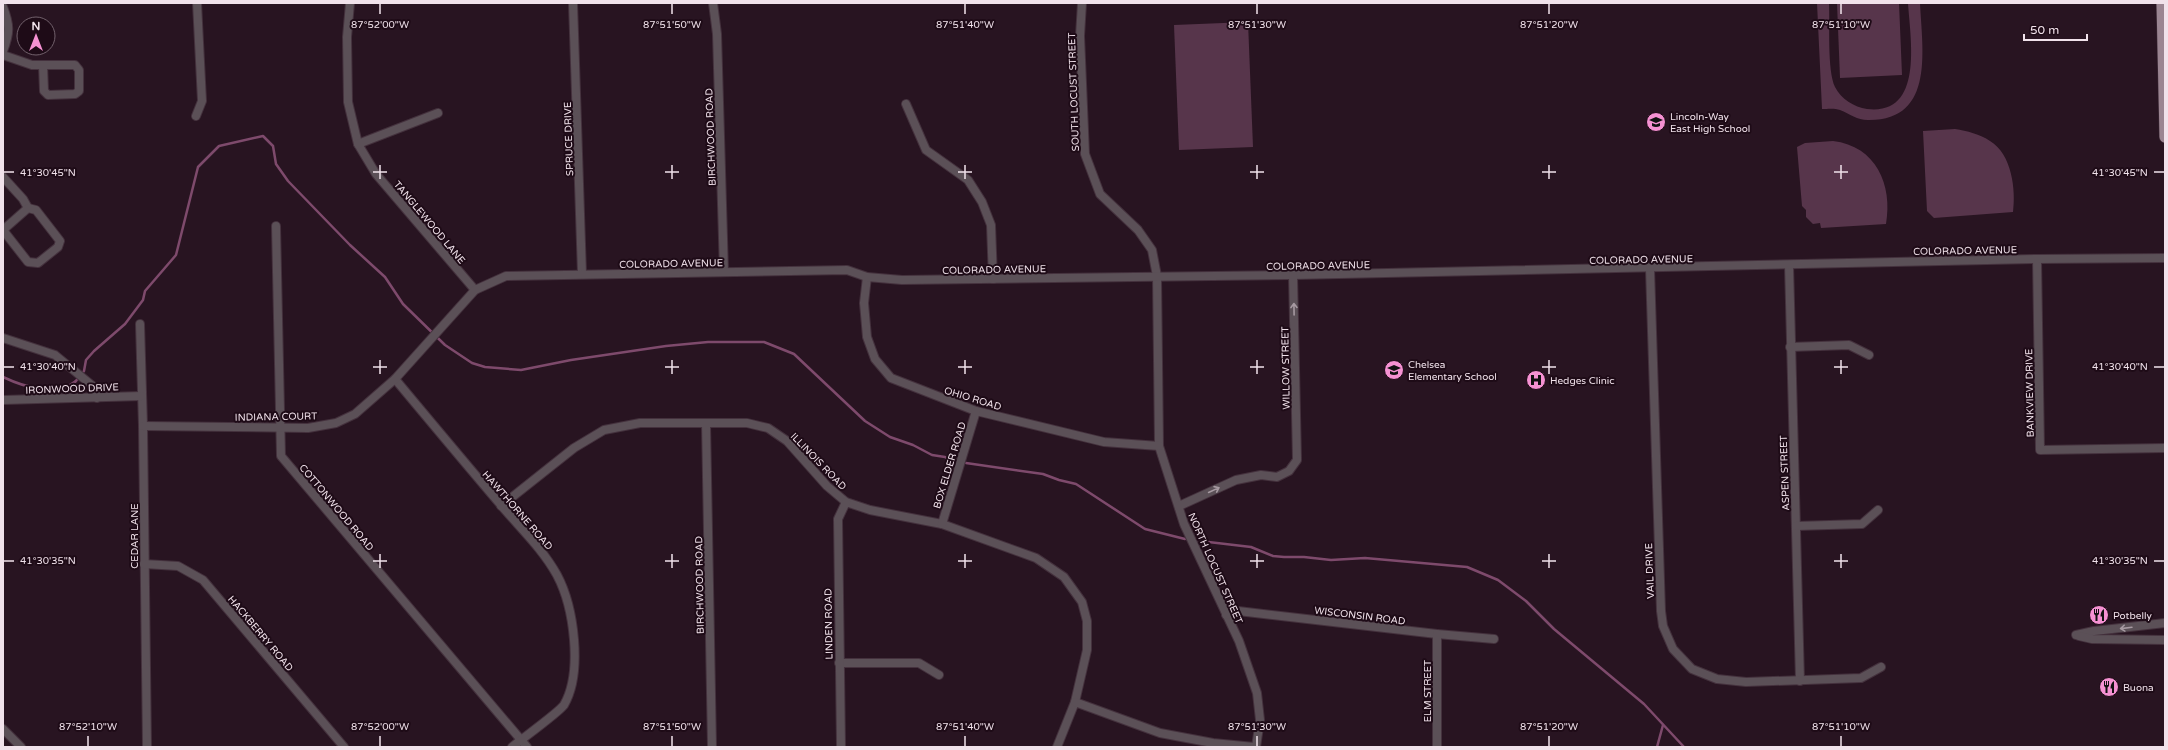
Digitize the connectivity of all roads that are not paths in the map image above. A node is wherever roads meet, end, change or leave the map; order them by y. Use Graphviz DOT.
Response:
graph roads {
  1 [pos="197,3"];
  2 [pos="350,3"];
  3 [pos="573,3"];
  4 [pos="712,3"];
  5 [pos="1082,3"];
  6 [pos="2162,3"];
  7 [pos="3,7"];
  8 [pos="3,51"];
  9 [pos="3,55"];
  10 [pos="43,65"];
  11 [pos="906,104"];
  12 [pos="438,112"];
  13 [pos="196,116"];
  14 [pos="2165,137"];
  15 [pos="358,144"];
  16 [pos="3,177"];
  17 [pos="28,208"];
  18 [pos="276,226"];
  19 [pos="3,230"];
  20 [pos="2165,258"];
  21 [pos="2037,259"];
  22 [pos="1789,265"];
  23 [pos="1650,269"];
  24 [pos="724,272"];
  25 [pos="582,274"];
  26 [pos="1293,275"];
  27 [pos="1157,276"];
  28 [pos="867,277"];
  29 [pos="993,278"];
  30 [pos="475,290"];
  31 [pos="140,324"];
  32 [pos="3,338"];
  33 [pos="1790,347"];
  34 [pos="1869,355"];
  35 [pos="395,379"];
  36 [pos="142,396"];
  37 [pos="97,398"];
  38 [pos="3,400"];
  39 [pos="976,411"];
  40 [pos="706,423"];
  41 [pos="143,426"];
  42 [pos="279,427"];
  43 [pos="1159,446"];
  44 [pos="2165,448"];
  45 [pos="846,502"];
  46 [pos="502,506"];
  47 [pos="1179,506"];
  48 [pos="1878,510"];
  49 [pos="942,524"];
  50 [pos="1796,526"];
  51 [pos="144,564"];
  52 [pos="1226,615"];
  53 [pos="2165,623"];
  54 [pos="1436,634"];
  55 [pos="1494,639"];
  56 [pos="2165,640"];
  57 [pos="839,663"];
  58 [pos="1881,667"];
  59 [pos="939,675"];
  60 [pos="1800,681"];
  61 [pos="1076,702"];
  62 [pos="3,729"];
  63 [pos="521,739"];
  64 [pos="21,747"];
  65 [pos="147,747"];
  66 [pos="344,747"];
  67 [pos="512,747"];
  68 [pos="527,747"];
  69 [pos="712,747"];
  70 [pos="841,747"];
  71 [pos="1057,747"];
  72 [pos="1255,747"];
  73 [pos="1437,747"];
  1 -- 13 [label="street"];
  2 -- 15 [label="street, TANGLEWOOD LANE"];
  3 -- 25 [label="street, SPRUCE DRIVE"];
  4 -- 24 [label="street, BIRCHWOOD ROAD"];
  5 -- 27 [label="street, SOUTH LOCUST STREET"];
  6 -- 14 [label="main road"];
  7 -- 8 [label="street"];
  9 -- 10 [label="street"];
  10 -- 10 [label="street"];
  11 -- 29 [label="street"];
  12 -- 15 [label="street"];
  15 -- 30 [label="street, TANGLEWOOD LANE"];
  16 -- 17 [label="street"];
  17 -- 19 [label="street"];
  17 -- 19 [label="street"];
  18 -- 42 [label="street, COTTONWOOD ROAD"];
  20 -- 21 [label="street, COLORADO AVENUE"];
  21 -- 22 [label="street, COLORADO AVENUE"];
  21 -- 44 [label="street, BANKVIEW DRIVE"];
  22 -- 23 [label="street, COLORADO AVENUE"];
  22 -- 33 [label="street, ASPEN STREET"];
  23 -- 26 [label="street, COLORADO AVENUE"];
  23 -- 60 [label="street, VAIL DRIVE"];
  24 -- 25 [label="street, COLORADO AVENUE"];
  24 -- 28 [label="street, COLORADO AVENUE"];
  25 -- 30 [label="street, COLORADO AVENUE"];
  26 -- 27 [label="street, COLORADO AVENUE"];
  47 -- 26 [label="street, WILLOW STREET, one-way"];
  27 -- 29 [label="street, COLORADO AVENUE"];
  27 -- 43 [label="street, NORTH LOCUST STREET"];
  28 -- 29 [label="street, COLORADO AVENUE"];
  28 -- 39 [label="street, OHIO ROAD"];
  30 -- 35 [label="street, INDIANA COURT"];
  31 -- 36 [label="street, CEDAR LANE"];
  32 -- 37 [label="street"];
  33 -- 34 [label="street"];
  33 -- 50 [label="street, ASPEN STREET"];
  35 -- 42 [label="street, INDIANA COURT"];
  35 -- 46 [label="street, HAWTHORNE ROAD"];
  36 -- 37 [label="street, IRONWOOD DRIVE"];
  36 -- 41 [label="street, CEDAR LANE"];
  37 -- 38 [label="street, IRONWOOD DRIVE"];
  39 -- 43 [label="street, OHIO ROAD"];
  39 -- 49 [label="street, BOX ELDER ROAD"];
  40 -- 45 [label="street, ILLINOIS ROAD"];
  40 -- 46 [label="street, ILLINOIS ROAD"];
  40 -- 69 [label="street, BIRCHWOOD ROAD"];
  41 -- 42 [label="street, INDIANA COURT"];
  41 -- 51 [label="street, CEDAR LANE"];
  42 -- 63 [label="street, COTTONWOOD ROAD"];
  43 -- 47 [label="street, NORTH LOCUST STREET"];
  45 -- 49 [label="street, ILLINOIS ROAD"];
  45 -- 57 [label="street, LINDEN ROAD"];
  46 -- 63 [label="street, HAWTHORNE ROAD"];
  47 -- 52 [label="street, NORTH LOCUST STREET"];
  48 -- 50 [label="street"];
  49 -- 61 [label="street, ILLINOIS ROAD"];
  50 -- 60 [label="street, ASPEN STREET"];
  51 -- 65 [label="street, CEDAR LANE"];
  51 -- 66 [label="street, HACKBERRY ROAD"];
  52 -- 54 [label="street, WISCONSIN ROAD"];
  52 -- 72 [label="street, NORTH LOCUST STREET"];
  53 -- 56 [label="street, one-way"];
  54 -- 55 [label="street, WISCONSIN ROAD"];
  54 -- 73 [label="street, ELM STREET"];
  57 -- 59 [label="street"];
  57 -- 70 [label="street, LINDEN ROAD"];
  58 -- 60 [label="street, VAIL DRIVE"];
  61 -- 71 [label="street"];
  61 -- 72 [label="street"];
  62 -- 64 [label="street"];
  63 -- 67 [label="street, HAWTHORNE ROAD"];
  63 -- 68 [label="street, COTTONWOOD ROAD"];
}
